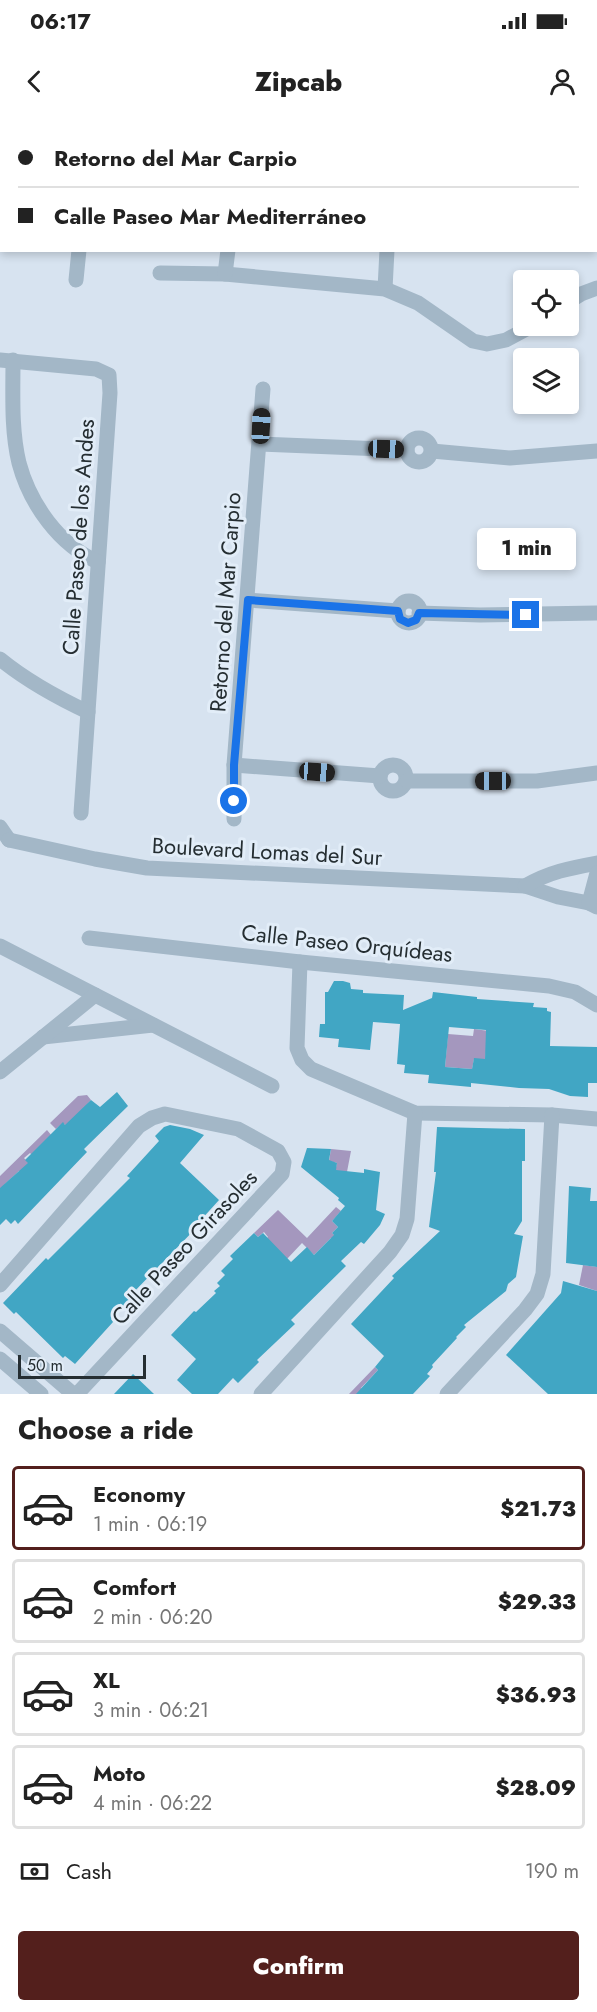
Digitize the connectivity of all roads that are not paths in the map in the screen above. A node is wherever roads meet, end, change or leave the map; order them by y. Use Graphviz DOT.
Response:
graph roads {
  1 [pos="79,252"];
  2 [pos="228,252"];
  3 [pos="387,252"];
  4 [pos="160,273"];
  5 [pos="225,274"];
  6 [pos="76,280"];
  7 [pos="597,288"];
  8 [pos="385,289"];
  9 [pos="579,295"];
  10 [pos="513,336"];
  11 [pos="6,360"];
  12 [pos="263,389"];
  13 [pos="260,444"];
  14 [pos="597,451"];
  15 [pos="98,562"];
  16 [pos="248,600"];
  17 [pos="597,613"];
  18 [pos="0,659"];
  19 [pos="88,712"];
  20 [pos="234,765"];
  21 [pos="597,773"];
  22 [pos="81,813"];
  23 [pos="234,819"];
  24 [pos="3,837"];
  25 [pos="597,863"];
  26 [pos="597,873"];
  27 [pos="525,886"];
  28 [pos="593,905"];
  29 [pos="89,938"];
  30 [pos="0,946"];
  31 [pos="300,962"];
  32 [pos="95,995"];
  33 [pos="597,1005"];
  34 [pos="153,1025"];
  35 [pos="42,1038"];
  36 [pos="0,1072"];
  37 [pos="272,1086"];
  38 [pos="415,1113"];
  39 [pos="552,1115"];
  40 [pos="597,1119"];
  41 [pos="0,1285"];
  42 [pos="0,1331"];
  43 [pos="0,1359"];
  44 [pos="41,1394"];
  45 [pos="75,1394"];
  46 [pos="261,1394"];
  47 [pos="447,1394"];
  1 -- 6 [label="street"];
  2 -- 5 [label="street"];
  3 -- 8 [label="street"];
  4 -- 5 [label="street"];
  5 -- 8 [label="street"];
  7 -- 9 [label="street"];
  8 -- 10 [label="street"];
  11 -- 15 [label="street"];
  11 -- 15 [label="street, Calle Paseo de los Andes"];
  12 -- 13 [label="street, Retorno del Mar Carpio"];
  13 -- 14 [label="street"];
  13 -- 16 [label="street, Retorno del Mar Carpio"];
  15 -- 19 [label="street, Calle Paseo de los Andes"];
  16 -- 17 [label="street"];
  16 -- 20 [label="street, Retorno del Mar Carpio"];
  18 -- 19 [label="street"];
  19 -- 22 [label="street, Calle Paseo de los Andes"];
  20 -- 21 [label="street"];
  20 -- 23 [label="street, Retorno del Mar Carpio"];
  24 -- 27 [label="street, Boulevard Lomas del Sur"];
  25 -- 27 [label="street, Boulevard Lomas del Sur"];
  26 -- 28 [label="street"];
  27 -- 28 [label="street, Boulevard Lomas del Sur"];
  29 -- 31 [label="street, Calle Paseo Orquídeas"];
  30 -- 32 [label="street"];
  31 -- 33 [label="street, Calle Paseo Orquídeas"];
  31 -- 38 [label="street"];
  32 -- 34 [label="street"];
  32 -- 35 [label="street"];
  34 -- 35 [label="street"];
  34 -- 37 [label="street"];
  35 -- 36 [label="street"];
  38 -- 39 [label="street"];
  38 -- 46 [label="street"];
  39 -- 40 [label="street"];
  39 -- 47 [label="street"];
  41 -- 45 [label="street, Calle Paseo Girasoles"];
  42 -- 45 [label="street"];
  43 -- 44 [label="street"];
}
